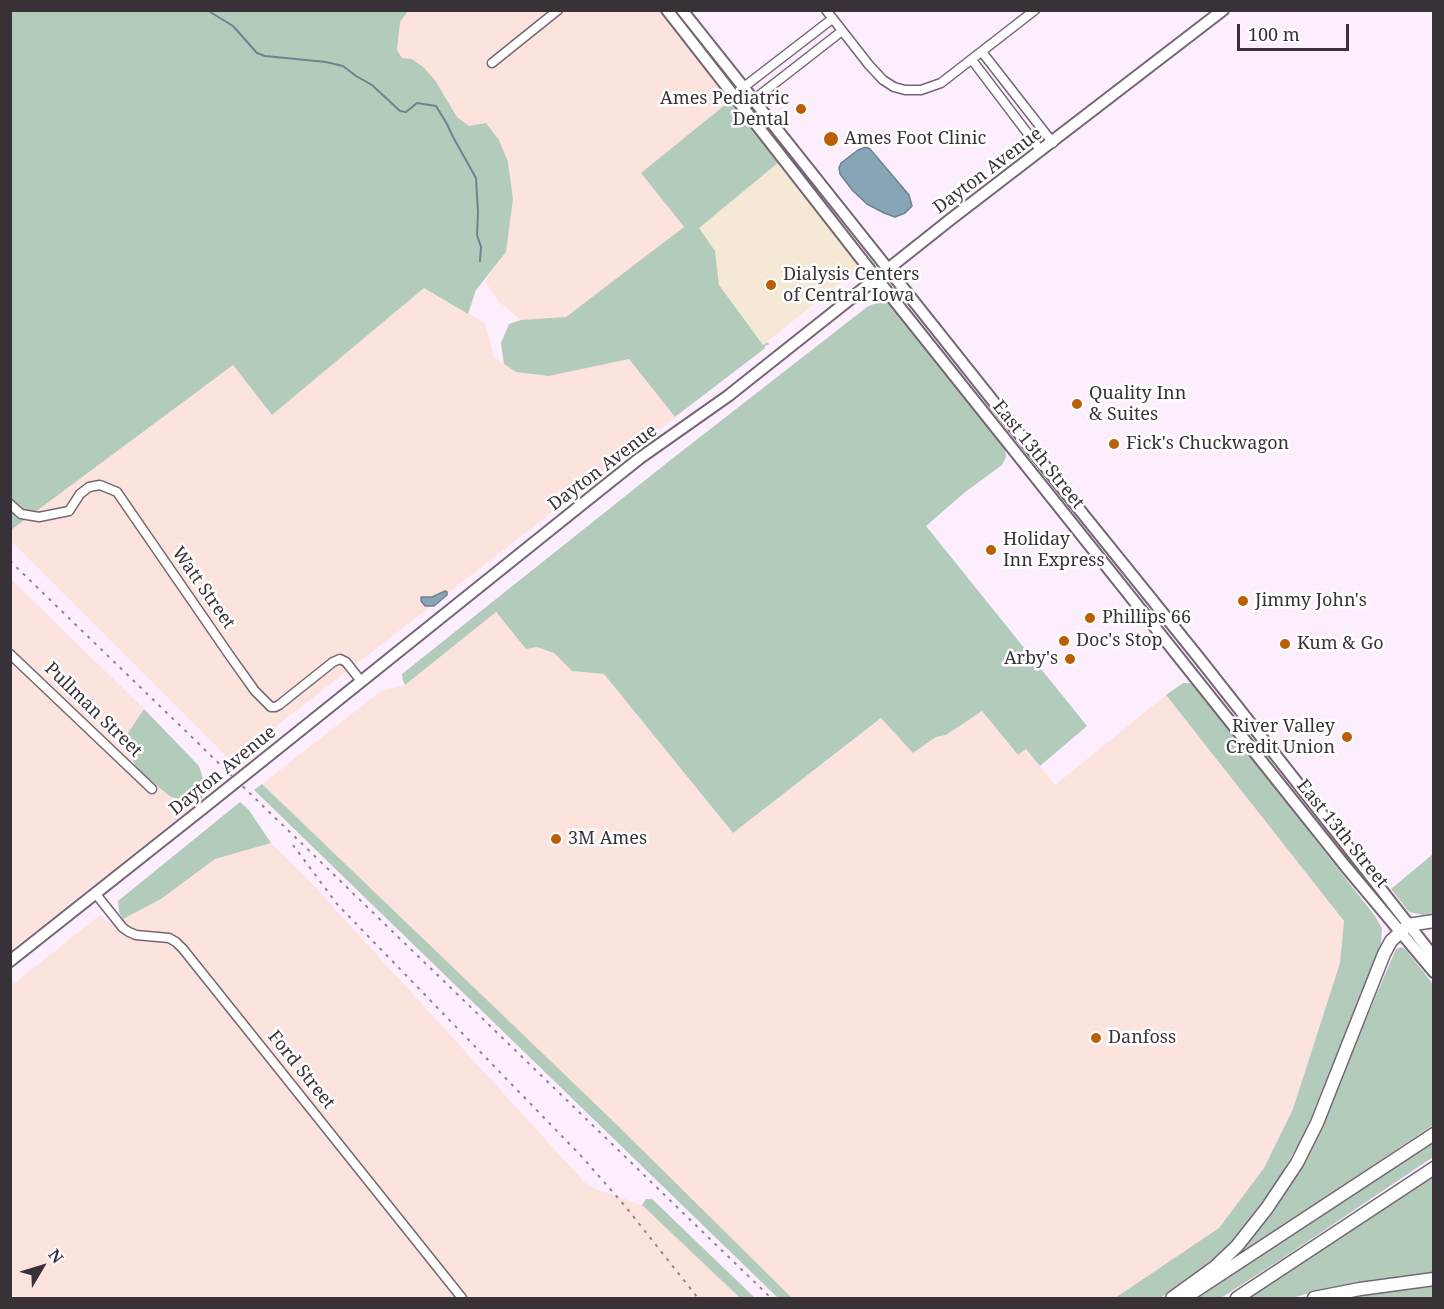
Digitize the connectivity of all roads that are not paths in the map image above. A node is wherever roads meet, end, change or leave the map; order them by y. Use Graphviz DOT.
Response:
graph roads {
  1 [pos="558,10"];
  2 [pos="668,10"];
  3 [pos="682,10"];
  4 [pos="826,10"];
  5 [pos="1035,10"];
  6 [pos="1223,10"];
  7 [pos="832,19"];
  8 [pos="842,31"];
  9 [pos="982,52"];
  10 [pos="972,60"];
  11 [pos="492,63"];
  12 [pos="744,87"];
  13 [pos="734,96"];
  14 [pos="754,100"];
  15 [pos="743,108"];
  16 [pos="1053,142"];
  17 [pos="1041,152"];
  18 [pos="888,269"];
  19 [pos="876,278"];
  20 [pos="10,504"];
  21 [pos="10,654"];
  22 [pos="361,681"];
  23 [pos="152,789"];
  24 [pos="94,893"];
  25 [pos="1434,921"];
  26 [pos="1404,928"];
  27 [pos="1434,957"];
  28 [pos="10,961"];
  29 [pos="1434,972"];
  30 [pos="1434,1134"];
  31 [pos="1434,1168"];
  32 [pos="1434,1279"];
  33 [pos="462,1299"];
  34 [pos="1172,1299"];
  35 [pos="1185,1299"];
  36 [pos="1238,1299"];
  37 [pos="1314,1299"];
  1 -- 11 [label="street"];
  2 -- 13 [label="main road, East 13th Street"];
  3 -- 12 [label="main road, East 13th Street"];
  4 -- 7 [label="street"];
  5 -- 9 [label="street"];
  6 -- 16 [label="main road, Dayton Avenue"];
  7 -- 8 [label="street"];
  7 -- 12 [label="street"];
  8 -- 10 [label="street"];
  8 -- 14 [label="street"];
  9 -- 10 [label="street"];
  9 -- 16 [label="street"];
  10 -- 17 [label="street"];
  12 -- 13 [label="street"];
  12 -- 14 [label="main road, East 13th Street"];
  13 -- 15 [label="main road, East 13th Street"];
  14 -- 15 [label="street"];
  14 -- 18 [label="main road, East 13th Street"];
  15 -- 19 [label="main road, East 13th Street"];
  16 -- 17 [label="main road, Dayton Avenue"];
  17 -- 18 [label="main road, Dayton Avenue"];
  18 -- 19 [label="main road, Dayton Avenue"];
  18 -- 26 [label="main road, East 13th Street"];
  19 -- 22 [label="main road, Dayton Avenue"];
  19 -- 26 [label="main road, East 13th Street"];
  20 -- 22 [label="street, Watt Street"];
  21 -- 23 [label="street, Pullman Street"];
  22 -- 24 [label="main road, Dayton Avenue, bridge"];
  24 -- 28 [label="main road, Dayton Avenue"];
  24 -- 33 [label="street, Ford Street"];
  25 -- 26 [label="highway"];
  26 -- 27 [label="main road, East 13th Street"];
  26 -- 29 [label="main road, East 13th Street"];
  26 -- 34 [label="highway"];
  30 -- 35 [label="highway"];
  31 -- 36 [label="highway"];
  32 -- 37 [label="highway"];
}
